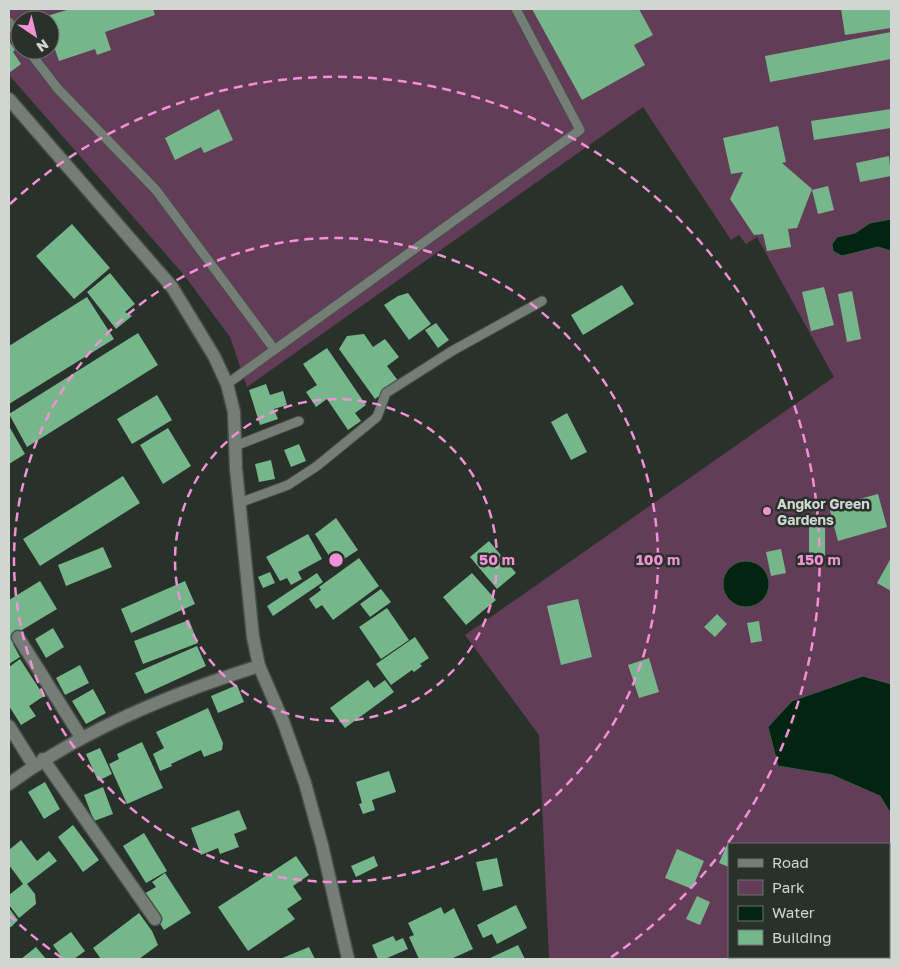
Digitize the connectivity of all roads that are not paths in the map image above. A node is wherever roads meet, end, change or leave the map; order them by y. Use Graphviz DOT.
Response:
graph roads {
  1 [pos="516,9"];
  2 [pos="36,60"];
  3 [pos="9,99"];
  4 [pos="542,301"];
  5 [pos="274,349"];
  6 [pos="227,384"];
  7 [pos="299,421"];
  8 [pos="235,446"];
  9 [pos="239,503"];
  10 [pos="18,637"];
  11 [pos="259,666"];
  12 [pos="9,726"];
  13 [pos="81,737"];
  14 [pos="39,762"];
  15 [pos="9,784"];
  16 [pos="155,920"];
  17 [pos="348,959"];
  1 -- 5 [label="lane"];
  2 -- 5 [label="lane"];
  3 -- 6 [label="street"];
  4 -- 9 [label="lane"];
  5 -- 6 [label="lane"];
  6 -- 8 [label="street"];
  7 -- 8 [label="lane"];
  8 -- 9 [label="street"];
  9 -- 11 [label="street"];
  10 -- 13 [label="street"];
  11 -- 13 [label="street"];
  11 -- 17 [label="street"];
  12 -- 14 [label="street"];
  13 -- 14 [label="street"];
  14 -- 15 [label="street"];
  14 -- 16 [label="street"];
}
